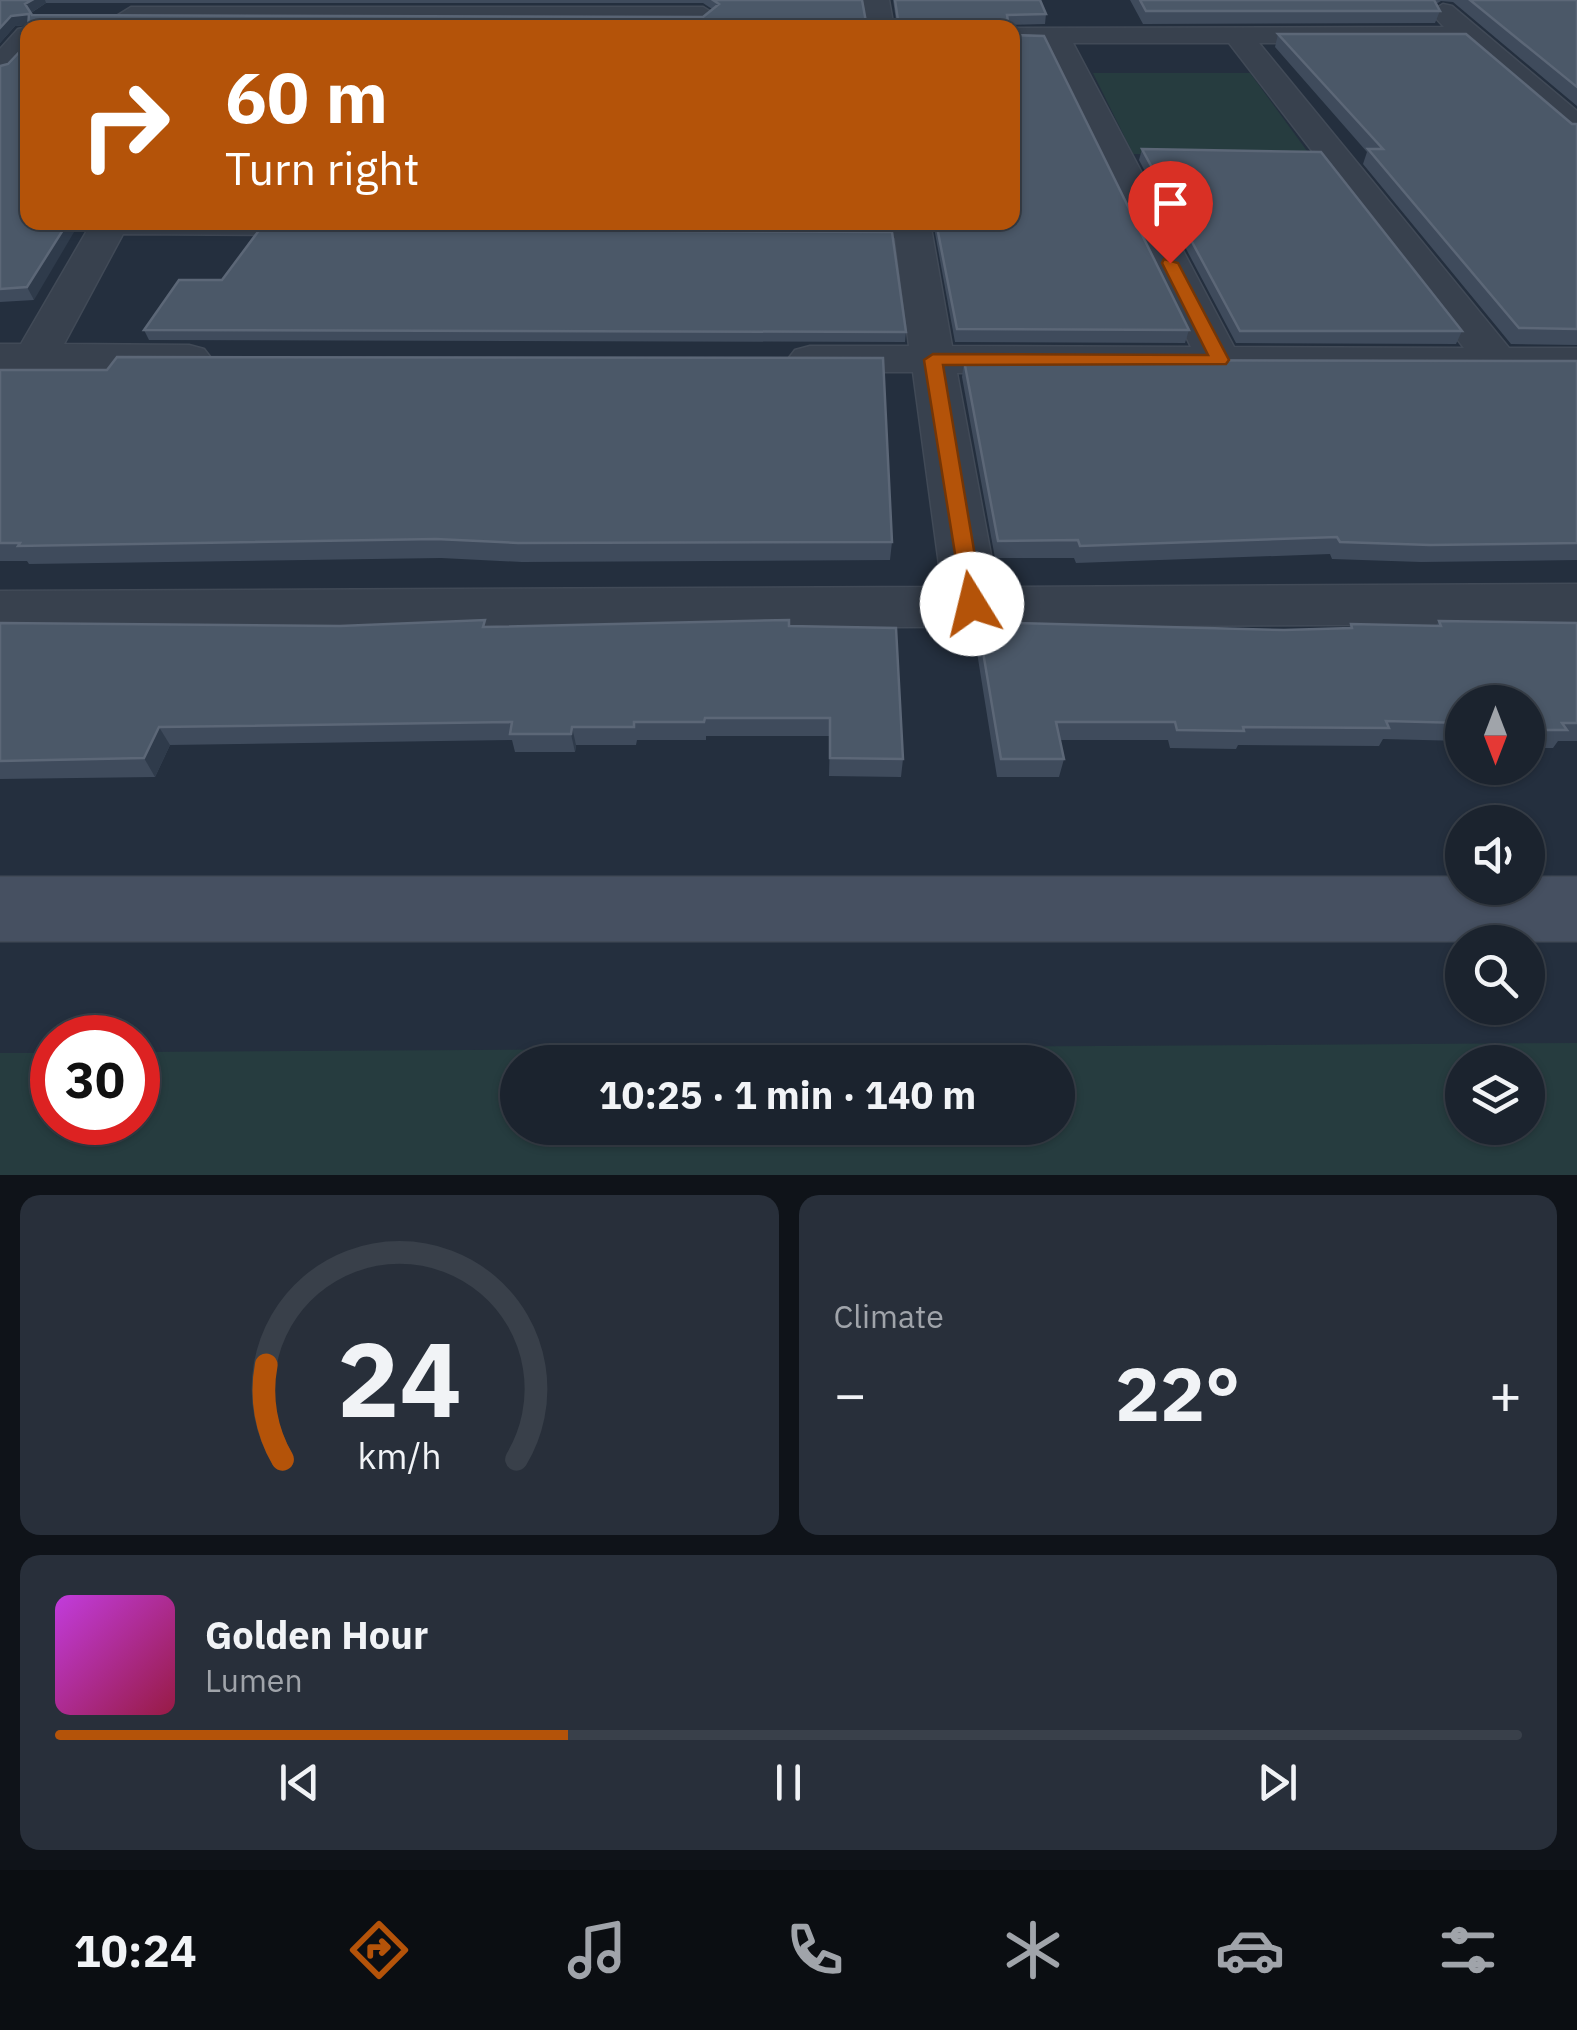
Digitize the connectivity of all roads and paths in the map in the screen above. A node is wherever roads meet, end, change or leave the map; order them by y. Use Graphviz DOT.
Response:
graph roads {
  1 [pos="1429,0"];
  2 [pos="703,14"];
  3 [pos="100,15"];
  4 [pos="204,20"];
  5 [pos="293,20"];
  6 [pos="1020,35"];
  7 [pos="1054,35"];
  8 [pos="1236,35"];
  9 [pos="1469,35"];
  10 [pos="20,44"];
  11 [pos="0,66"];
  12 [pos="1577,128"];
  13 [pos="106,230"];
  14 [pos="912,230"];
  15 [pos="17,357"];
  16 [pos="234,358"];
  17 [pos="773,359"];
  18 [pos="933,360"];
  19 [pos="1220,360"];
  20 [pos="1497,361"];
  21 [pos="1577,361"];
  22 [pos="972,604"];
  23 [pos="1577,604"];
  24 [pos="0,611"];
  25 [pos="0,909"];
  26 [pos="1577,909"];
  1 -- 9 [label="street"];
  2 -- 5 [label="street"];
  3 -- 4 [label="street"];
  6 -- 7 [label="street"];
  7 -- 8 [label="street"];
  7 -- 19 [label="street"];
  8 -- 9 [label="street"];
  8 -- 20 [label="street"];
  9 -- 12 [label="street"];
  10 -- 11 [label="street"];
  13 -- 15 [label="street"];
  14 -- 18 [label="street"];
  15 -- 16 [label="street"];
  17 -- 18 [label="street"];
  18 -- 19 [label="street"];
  18 -- 22 [label="street"];
  19 -- 20 [label="street"];
  20 -- 21 [label="street"];
  22 -- 23 [label="street"];
  22 -- 24 [label="street"];
  25 -- 26 [label="street"];
}
